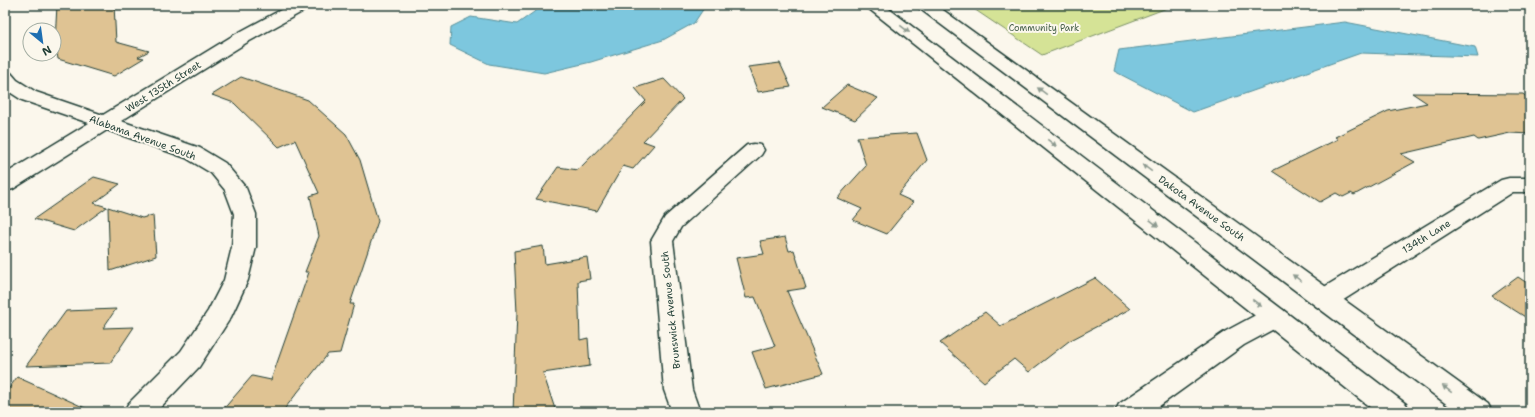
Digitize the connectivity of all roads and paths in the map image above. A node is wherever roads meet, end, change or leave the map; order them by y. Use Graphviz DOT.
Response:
graph roads {
  1 [pos="303,5"];
  2 [pos="874,5"];
  3 [pos="925,5"];
  4 [pos="5,77"];
  5 [pos="104,123"];
  6 [pos="754,150"];
  7 [pos="5,184"];
  8 [pos="1530,185"];
  9 [pos="1325,299"];
  10 [pos="1274,317"];
  11 [pos="138,412"];
  12 [pos="686,412"];
  13 [pos="1129,412"];
  14 [pos="1396,412"];
  15 [pos="1478,412"];
  1 -- 5 [label="street, West 135th Street"];
  2 -- 10 [label="street, one-way"];
  9 -- 3 [label="street, Dakota Avenue South, one-way"];
  4 -- 5 [label="street, Alabama Avenue South"];
  5 -- 7 [label="street, West 135th Street"];
  5 -- 11 [label="street, Alabama Avenue South"];
  6 -- 12 [label="street, Brunswick Avenue South"];
  8 -- 9 [label="street, 134th Lane"];
  15 -- 9 [label="street, Dakota Avenue South, one-way"];
  10 -- 13 [label="street"];
  10 -- 14 [label="street"];
}
